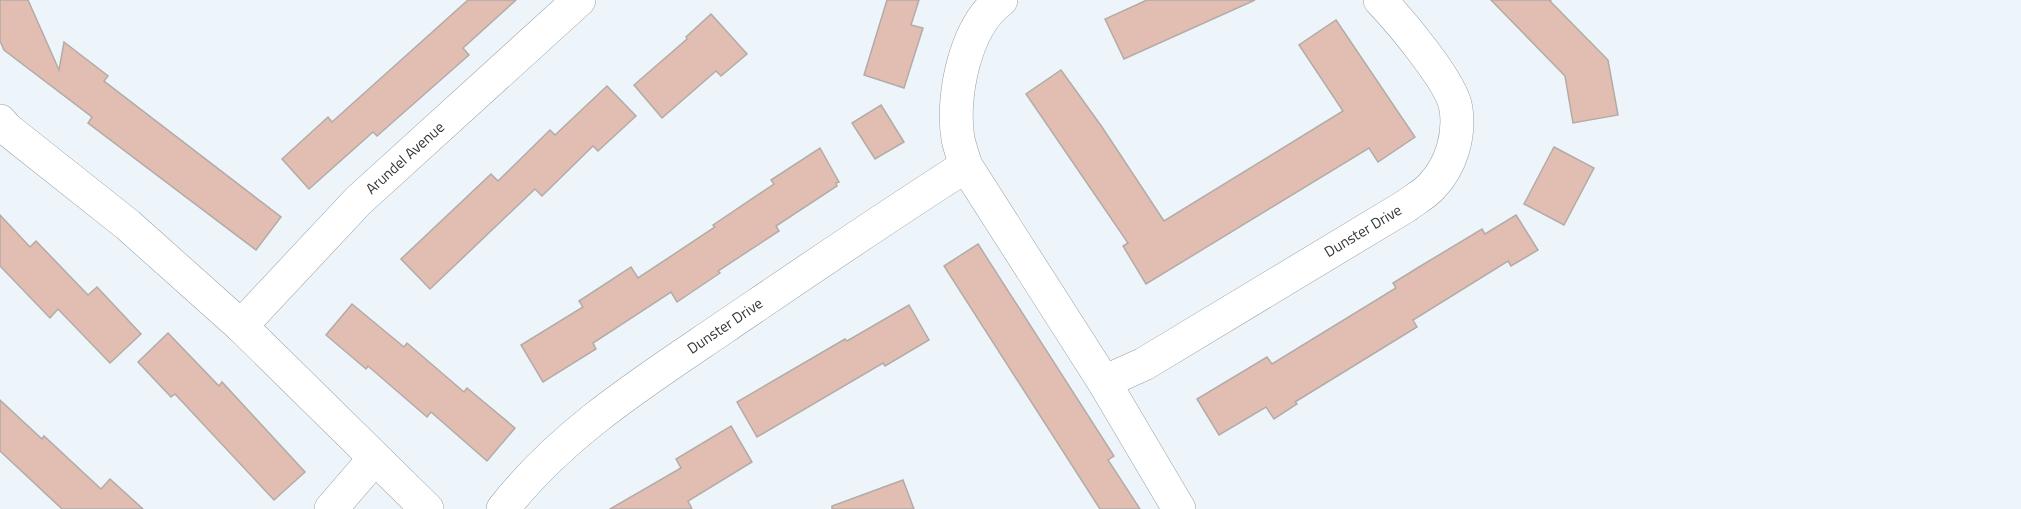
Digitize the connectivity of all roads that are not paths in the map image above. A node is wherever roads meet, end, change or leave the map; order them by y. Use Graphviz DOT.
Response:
graph roads {
  1 [pos="579,0"];
  2 [pos="1001,0"];
  3 [pos="1380,0"];
  4 [pos="0,121"];
  5 [pos="966,166"];
  6 [pos="241,326"];
  7 [pos="1104,382"];
  8 [pos="374,459"];
  9 [pos="331,509"];
  10 [pos="428,509"];
  11 [pos="503,509"];
  12 [pos="1179,509"];
  1 -- 6 [label="street, Arundel Avenue"];
  2 -- 5 [label="street"];
  3 -- 7 [label="street, Dunster Drive"];
  4 -- 6 [label="street"];
  5 -- 7 [label="street"];
  5 -- 11 [label="street, Dunster Drive"];
  6 -- 8 [label="street"];
  7 -- 12 [label="street"];
  8 -- 9 [label="street"];
  8 -- 10 [label="street"];
}
